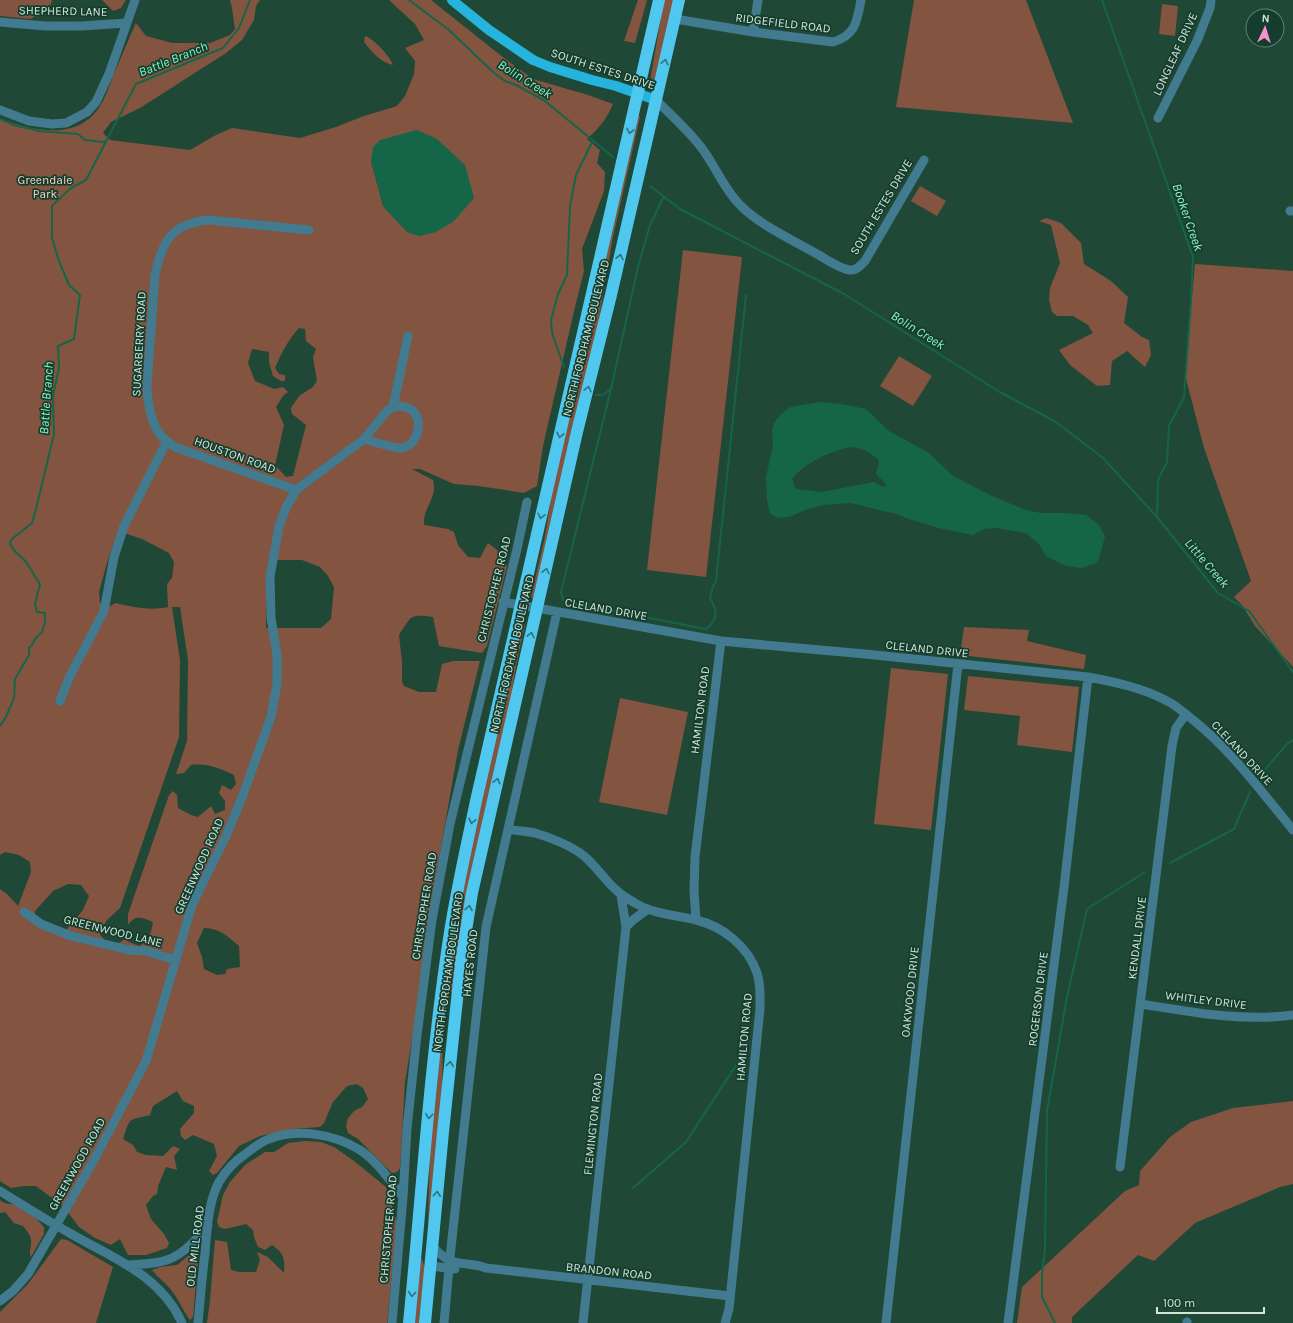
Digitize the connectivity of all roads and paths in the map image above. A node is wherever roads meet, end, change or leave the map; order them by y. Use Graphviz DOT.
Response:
graph roads {
  1 [pos="135,0"];
  2 [pos="452,0"];
  3 [pos="659,0"];
  4 [pos="679,0"];
  5 [pos="758,0"];
  6 [pos="861,0"];
  7 [pos="1211,0"];
  8 [pos="675,19"];
  9 [pos="0,22"];
  10 [pos="126,23"];
  11 [pos="753,32"];
  12 [pos="638,93"];
  13 [pos="656,100"];
  14 [pos="0,110"];
  15 [pos="1158,118"];
  16 [pos="924,160"];
  17 [pos="309,230"];
  18 [pos="408,336"];
  19 [pos="393,407"];
  20 [pos="364,439"];
  21 [pos="167,441"];
  22 [pos="296,490"];
  23 [pos="527,502"];
  24 [pos="503,602"];
  25 [pos="521,606"];
  26 [pos="537,609"];
  27 [pos="557,612"];
  28 [pos="721,641"];
  29 [pos="958,664"];
  30 [pos="1088,677"];
  31 [pos="60,701"];
  32 [pos="1186,714"];
  33 [pos="508,830"];
  34 [pos="1293,830"];
  35 [pos="621,895"];
  36 [pos="648,910"];
  37 [pos="24,912"];
  38 [pos="696,920"];
  39 [pos="626,927"];
  40 [pos="175,960"];
  41 [pos="441,997"];
  42 [pos="1141,1004"];
  43 [pos="1293,1015"];
  44 [pos="453,1033"];
  45 [pos="1120,1167"];
  46 [pos="0,1191"];
  47 [pos="422,1196"];
  48 [pos="403,1197"];
  49 [pos="56,1225"];
  50 [pos="208,1225"];
  51 [pos="432,1246"];
  52 [pos="398,1264"];
  53 [pos="450,1264"];
  54 [pos="129,1265"];
  55 [pos="414,1266"];
  56 [pos="431,1266"];
  57 [pos="587,1281"];
  58 [pos="730,1296"];
  59 [pos="0,1301"];
  60 [pos="182,1323"];
  61 [pos="198,1323"];
  62 [pos="392,1323"];
  63 [pos="409,1323"];
  64 [pos="425,1323"];
  65 [pos="444,1323"];
  66 [pos="582,1323"];
  67 [pos="725,1323"];
  68 [pos="886,1323"];
  69 [pos="1008,1323"];
  1 -- 10 [label="street"];
  2 -- 12 [label="main road, SOUTH ESTES DRIVE"];
  3 -- 12 [label="highway, NORTH FORDHAM BOULEVARD"];
  4 -- 8 [label="highway, NORTH FORDHAM BOULEVARD"];
  5 -- 11 [label="street"];
  6 -- 11 [label="street, RIDGEFIELD ROAD"];
  7 -- 15 [label="street, LONGLEAF DRIVE"];
  8 -- 11 [label="street, RIDGEFIELD ROAD"];
  13 -- 8 [label="highway, NORTH FORDHAM BOULEVARD, one-way"];
  9 -- 10 [label="street, SHEPHERD LANE"];
  10 -- 14 [label="street"];
  12 -- 13 [label="main road, SOUTH ESTES DRIVE"];
  12 -- 25 [label="highway, NORTH FORDHAM BOULEVARD, one-way"];
  13 -- 16 [label="street, SOUTH ESTES DRIVE"];
  26 -- 13 [label="highway, NORTH FORDHAM BOULEVARD, one-way"];
  17 -- 21 [label="street, SUGARBERRY ROAD"];
  18 -- 19 [label="street"];
  19 -- 20 [label="street, GREENWOOD ROAD"];
  19 -- 20 [label="street"];
  20 -- 22 [label="street, GREENWOOD ROAD"];
  21 -- 22 [label="street, HOUSTON ROAD"];
  21 -- 31 [label="street"];
  22 -- 40 [label="street, GREENWOOD ROAD"];
  23 -- 24 [label="street, CHRISTOPHER ROAD"];
  24 -- 25 [label="street, CLELAND DRIVE"];
  24 -- 48 [label="street, CHRISTOPHER ROAD"];
  25 -- 26 [label="street, CLELAND DRIVE"];
  25 -- 41 [label="highway, NORTH FORDHAM BOULEVARD, one-way"];
  26 -- 27 [label="street, CLELAND DRIVE"];
  44 -- 26 [label="highway, NORTH FORDHAM BOULEVARD, one-way"];
  27 -- 28 [label="street, CLELAND DRIVE"];
  27 -- 33 [label="street, HAYES ROAD"];
  28 -- 29 [label="street, CLELAND DRIVE"];
  28 -- 38 [label="street, HAMILTON ROAD"];
  29 -- 30 [label="street, CLELAND DRIVE"];
  29 -- 68 [label="street, OAKWOOD DRIVE"];
  30 -- 32 [label="street, CLELAND DRIVE"];
  30 -- 69 [label="street, ROGERSON DRIVE"];
  32 -- 34 [label="street, CLELAND DRIVE"];
  32 -- 42 [label="street, KENDALL DRIVE"];
  33 -- 35 [label="street"];
  33 -- 53 [label="street, HAYES ROAD"];
  35 -- 36 [label="street"];
  35 -- 39 [label="street, FLEMINGTON ROAD"];
  36 -- 38 [label="street"];
  36 -- 39 [label="street"];
  37 -- 40 [label="street, GREENWOOD LANE"];
  38 -- 58 [label="street, HAMILTON ROAD"];
  39 -- 57 [label="street, FLEMINGTON ROAD"];
  40 -- 49 [label="street, GREENWOOD ROAD"];
  41 -- 44 [label="highway"];
  41 -- 47 [label="highway, NORTH FORDHAM BOULEVARD, one-way"];
  42 -- 43 [label="street, WHITLEY DRIVE"];
  42 -- 45 [label="street, KENDALL DRIVE"];
  51 -- 44 [label="highway, NORTH FORDHAM BOULEVARD, one-way"];
  46 -- 49 [label="street"];
  47 -- 55 [label="highway, NORTH FORDHAM BOULEVARD"];
  47 -- 56 [label="highway"];
  48 -- 50 [label="street, OLD MILL ROAD"];
  48 -- 52 [label="street, CHRISTOPHER ROAD"];
  49 -- 54 [label="street"];
  49 -- 59 [label="street, GREENWOOD ROAD"];
  50 -- 54 [label="street"];
  50 -- 61 [label="street, OLD MILL ROAD"];
  51 -- 53 [label="street"];
  51 -- 56 [label="highway, NORTH FORDHAM BOULEVARD"];
  52 -- 55 [label="street"];
  52 -- 62 [label="street, CHRISTOPHER ROAD"];
  53 -- 56 [label="street, BRANDON ROAD"];
  53 -- 57 [label="street, BRANDON ROAD"];
  53 -- 65 [label="street, HAYES ROAD"];
  54 -- 60 [label="street"];
  55 -- 63 [label="highway, NORTH FORDHAM BOULEVARD, one-way"];
  56 -- 64 [label="highway, NORTH FORDHAM BOULEVARD"];
  57 -- 58 [label="street, BRANDON ROAD"];
  57 -- 66 [label="street, FLEMINGTON ROAD"];
  58 -- 67 [label="street, HAMILTON ROAD"];
}
